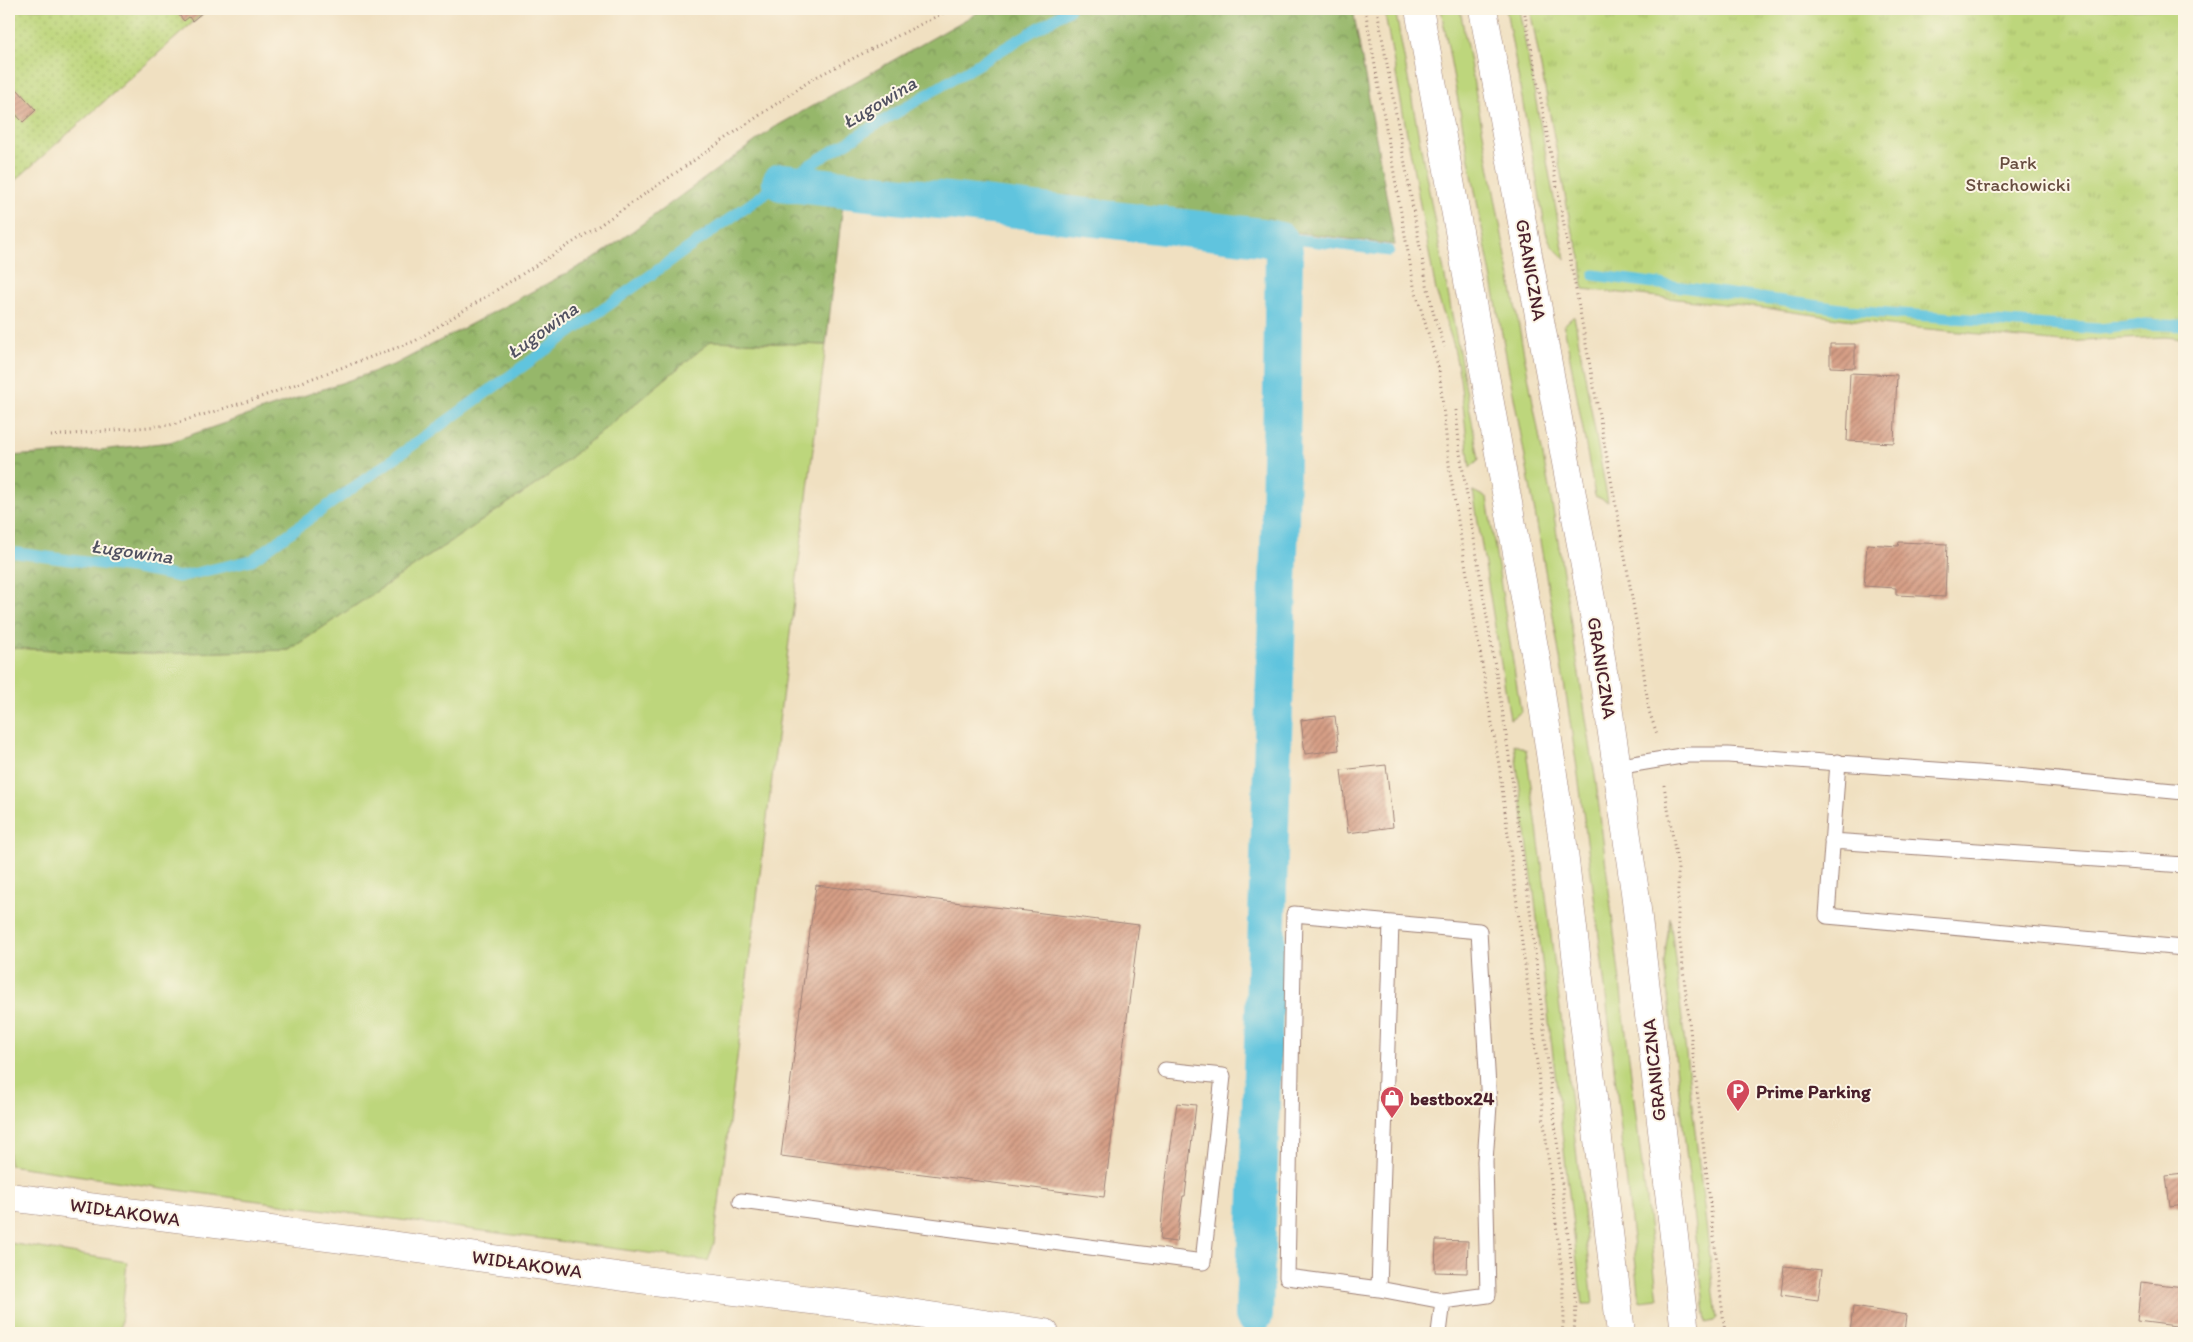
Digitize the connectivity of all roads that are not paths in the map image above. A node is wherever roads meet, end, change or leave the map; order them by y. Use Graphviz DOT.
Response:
graph roads {
  1 [pos="1419,9"];
  2 [pos="1483,9"];
  3 [pos="1838,762"];
  4 [pos="1616,767"];
  5 [pos="2184,792"];
  6 [pos="1832,841"];
  7 [pos="2184,865"];
  8 [pos="1391,922"];
  9 [pos="2184,948"];
  10 [pos="1165,1070"];
  11 [pos="9,1197"];
  12 [pos="741,1201"];
  13 [pos="1379,1289"];
  14 [pos="1443,1301"];
  15 [pos="1045,1333"];
  16 [pos="1440,1333"];
  17 [pos="1621,1333"];
  18 [pos="1685,1333"];
  1 -- 17 [label="main road"];
  2 -- 4 [label="main road, GRANICZNA"];
  3 -- 4 [label="lane"];
  3 -- 5 [label="lane"];
  3 -- 6 [label="lane"];
  4 -- 18 [label="main road, GRANICZNA"];
  6 -- 7 [label="lane"];
  6 -- 9 [label="lane"];
  8 -- 13 [label="lane"];
  8 -- 13 [label="lane"];
  8 -- 14 [label="lane"];
  10 -- 12 [label="lane"];
  11 -- 15 [label="main road, WIDŁAKOWA"];
  13 -- 14 [label="lane"];
  14 -- 16 [label="lane"];
}
